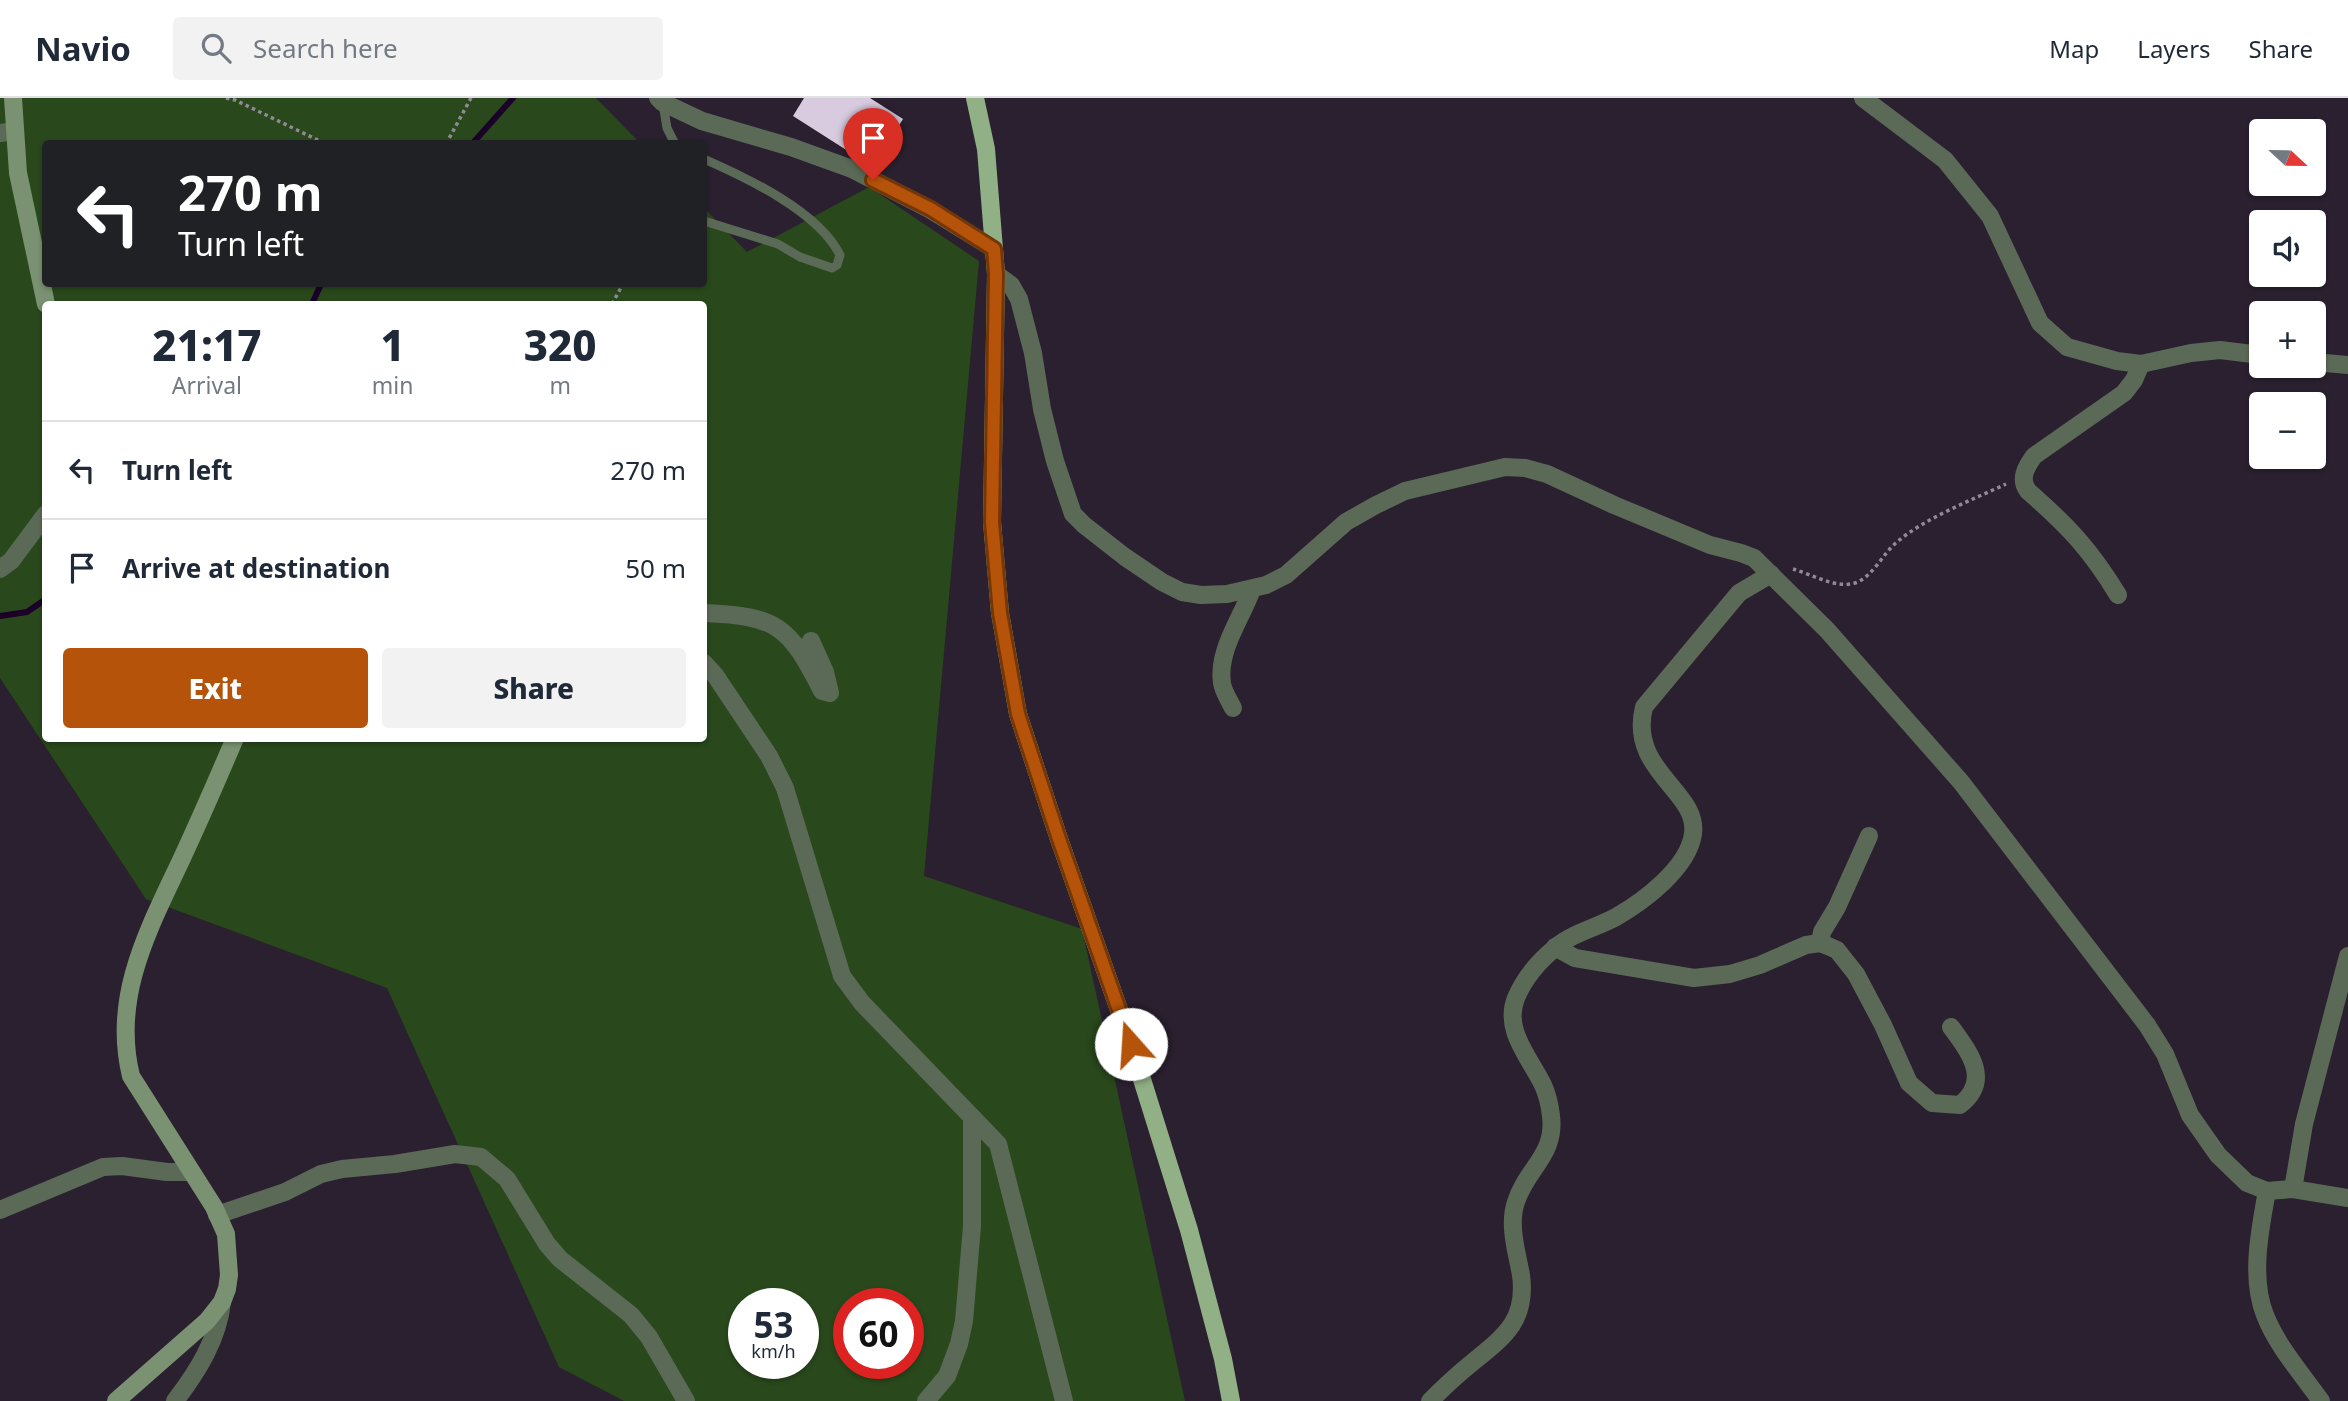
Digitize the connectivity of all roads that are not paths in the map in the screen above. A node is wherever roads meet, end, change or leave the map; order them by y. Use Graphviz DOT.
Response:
graph roads {
  1 [pos="13,98"];
  2 [pos="975,98"];
  3 [pos="1863,98"];
  4 [pos="660,100"];
  5 [pos="7,132"];
  6 [pos="673,140"];
  7 [pos="707,160"];
  8 [pos="707,222"];
  9 [pos="994,249"];
  10 [pos="996,274"];
  11 [pos="42,285"];
  12 [pos="2249,354"];
  13 [pos="2326,363"];
  14 [pos="2141,364"];
  15 [pos="2348,366"];
  16 [pos="42,519"];
  17 [pos="0,569"];
  18 [pos="1771,574"];
  19 [pos="1252,589"];
  20 [pos="2118,594"];
  21 [pos="707,613"];
  22 [pos="811,641"];
  23 [pos="707,666"];
  24 [pos="1233,708"];
  25 [pos="233,742"];
  26 [pos="1869,836"];
  27 [pos="1821,943"];
  28 [pos="1555,947"];
  29 [pos="2348,956"];
  30 [pos="1951,1027"];
  31 [pos="972,1117"];
  32 [pos="190,1172"];
  33 [pos="2293,1189"];
  34 [pos="2267,1191"];
  35 [pos="2348,1198"];
  36 [pos="0,1210"];
  37 [pos="217,1215"];
  38 [pos="222,1302"];
  39 [pos="116,1401"];
  40 [pos="175,1401"];
  41 [pos="686,1401"];
  42 [pos="926,1401"];
  43 [pos="1064,1401"];
  44 [pos="1231,1401"];
  45 [pos="1430,1401"];
  46 [pos="2321,1401"];
  1 -- 5 [label="street"];
  2 -- 9 [label="main road"];
  3 -- 14 [label="street"];
  4 -- 6 [label="lane"];
  4 -- 9 [label="street"];
  5 -- 11 [label="street"];
  7 -- 8 [label="lane"];
  9 -- 10 [label="main road"];
  10 -- 19 [label="street"];
  10 -- 44 [label="main road"];
  12 -- 14 [label="street"];
  13 -- 15 [label="street"];
  14 -- 20 [label="street"];
  16 -- 17 [label="street"];
  18 -- 19 [label="street"];
  18 -- 28 [label="street"];
  18 -- 34 [label="street"];
  19 -- 24 [label="street"];
  21 -- 22 [label="street"];
  23 -- 31 [label="street"];
  25 -- 32 [label="street"];
  26 -- 27 [label="street"];
  27 -- 28 [label="street"];
  27 -- 30 [label="street"];
  28 -- 45 [label="street"];
  29 -- 33 [label="street"];
  31 -- 42 [label="street"];
  31 -- 43 [label="street"];
  32 -- 36 [label="street"];
  32 -- 37 [label="street"];
  33 -- 34 [label="street"];
  33 -- 35 [label="street"];
  34 -- 46 [label="street"];
  37 -- 38 [label="street"];
  37 -- 41 [label="street"];
  38 -- 39 [label="street"];
  38 -- 40 [label="street"];
}
